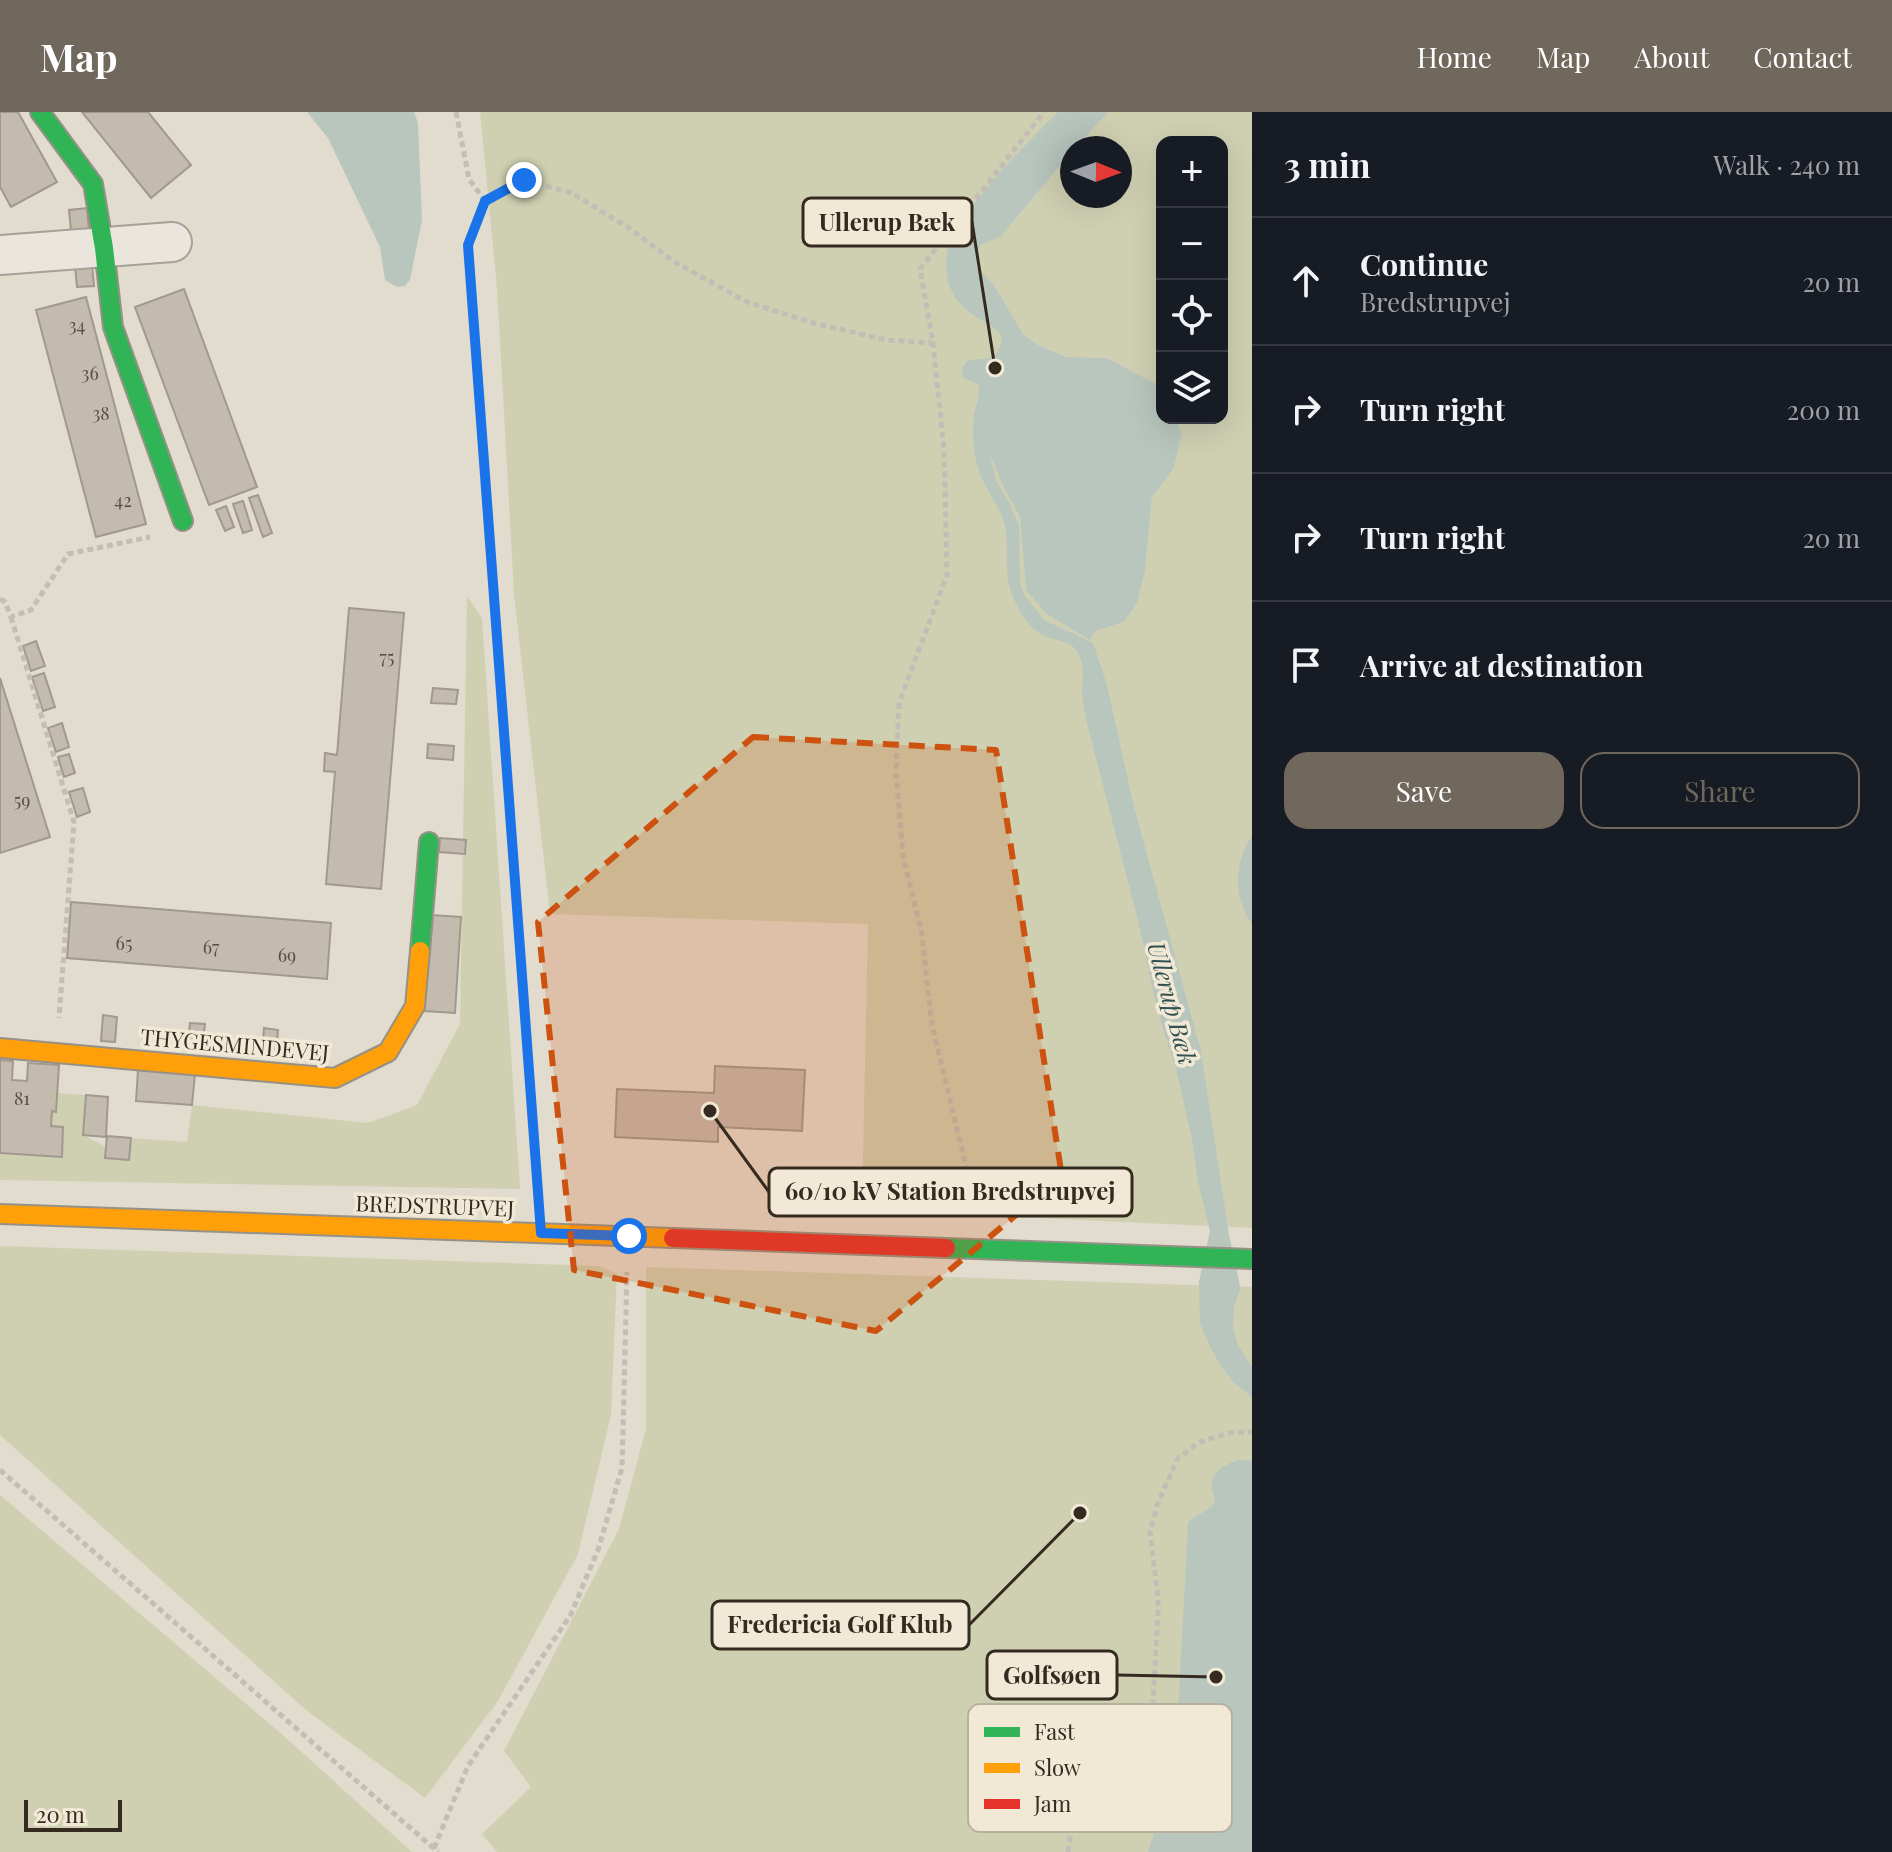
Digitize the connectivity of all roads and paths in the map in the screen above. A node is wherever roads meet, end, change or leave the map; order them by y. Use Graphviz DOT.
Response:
graph roads {
  1 [pos="40,112"];
  2 [pos="456,112"];
  3 [pos="1044,112"];
  4 [pos="485,201"];
  5 [pos="172,242"];
  6 [pos="104,248"];
  7 [pos="0,255"];
  8 [pos="933,343"];
  9 [pos="183,521"];
  10 [pos="0,599"];
  11 [pos="11,617"];
  12 [pos="429,842"];
  13 [pos="0,1048"];
  14 [pos="56,1053"];
  15 [pos="0,1214"];
  16 [pos="541,1233"];
  17 [pos="973,1250"];
  18 [pos="1246,1259"];
  19 [pos="628,1265"];
  20 [pos="1252,1432"];
  21 [pos="0,1470"];
  22 [pos="1153,1704"];
  23 [pos="1071,1832"];
  24 [pos="436,1850"];
  25 [pos="1068,1852"];
  1 -- 6 [label="street"];
  2 -- 4 [label="path"];
  3 -- 8 [label="path"];
  4 -- 8 [label="path"];
  4 -- 16 [label="path"];
  5 -- 6 [label="street"];
  6 -- 7 [label="street"];
  6 -- 9 [label="street"];
  8 -- 17 [label="path"];
  9 -- 11 [label="path"];
  10 -- 11 [label="path"];
  11 -- 14 [label="path"];
  12 -- 14 [label="street, THYGESMINDEVEJ"];
  13 -- 14 [label="street, THYGESMINDEVEJ"];
  15 -- 16 [label="street, BREDSTRUPVEJ"];
  16 -- 17 [label="street, BREDSTRUPVEJ"];
  17 -- 18 [label="street, BREDSTRUPVEJ"];
  19 -- 24 [label="path"];
  20 -- 22 [label="path"];
  21 -- 24 [label="path"];
  23 -- 25 [label="path"];
}
